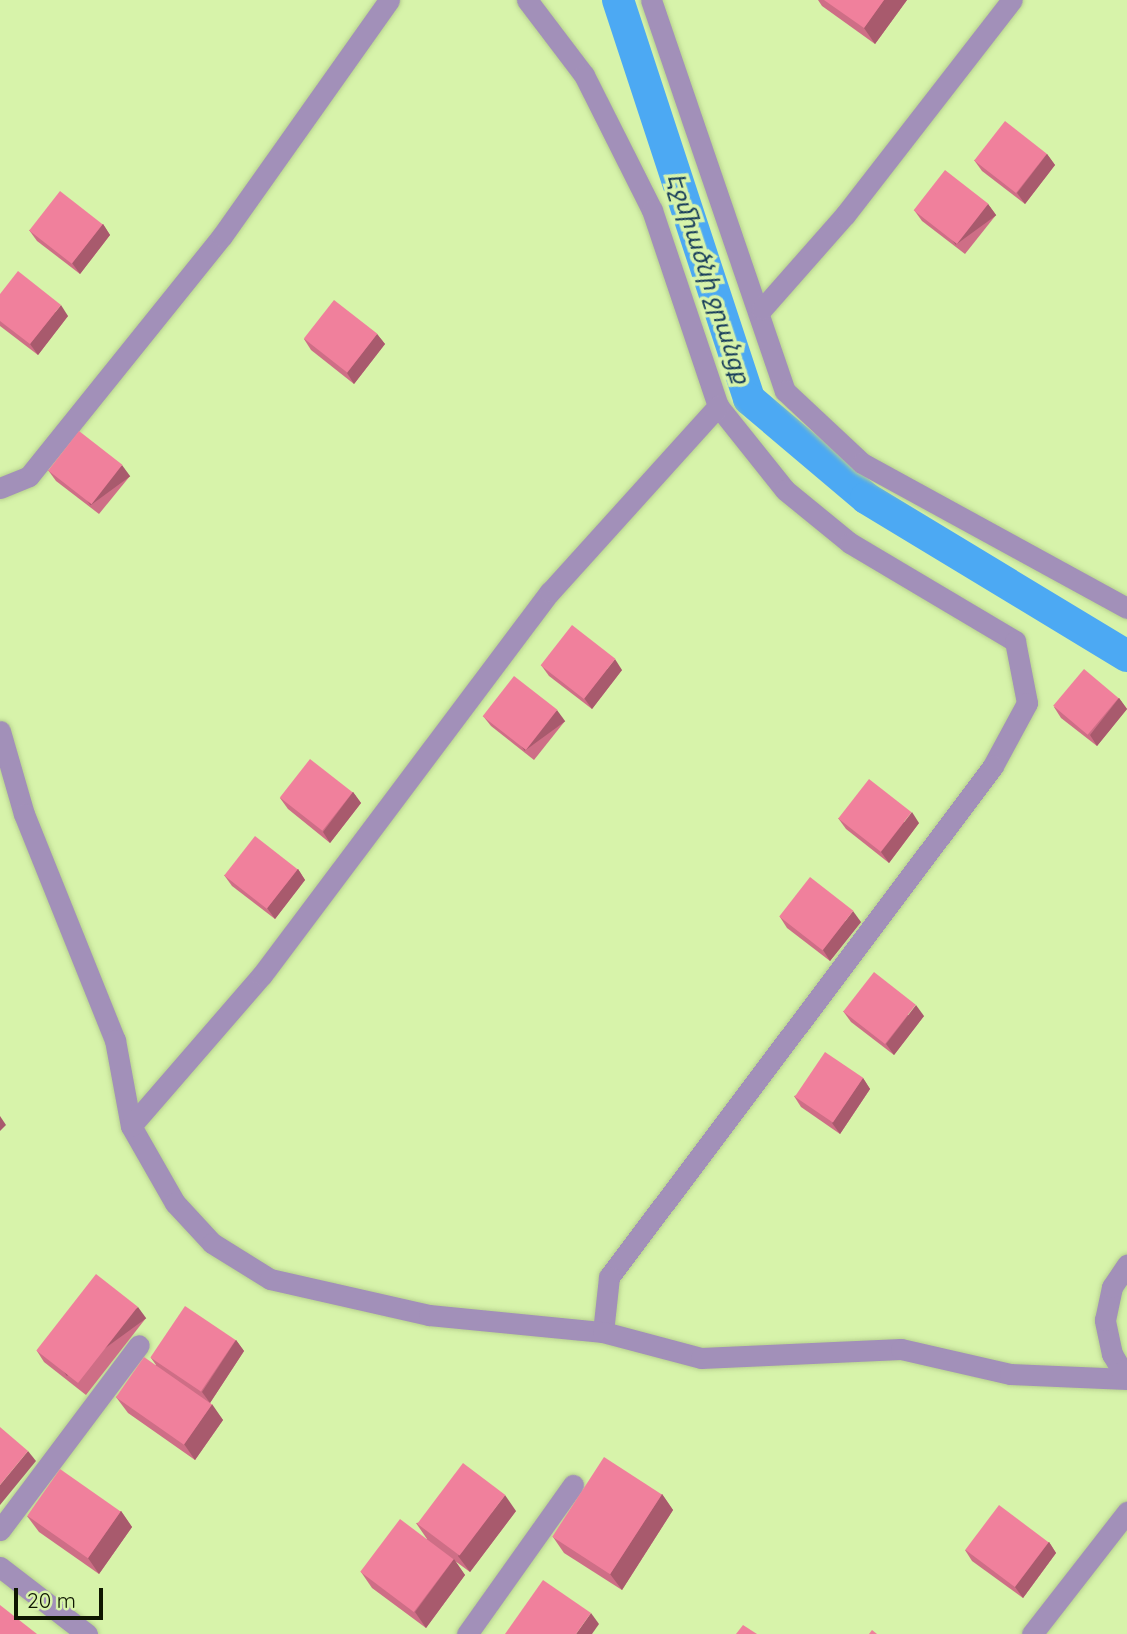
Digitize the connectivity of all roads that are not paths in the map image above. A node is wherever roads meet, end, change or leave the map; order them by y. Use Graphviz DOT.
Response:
graph roads {
  1 [pos="389,0"];
  2 [pos="527,0"];
  3 [pos="651,0"];
  4 [pos="1012,0"];
  5 [pos="762,309"];
  6 [pos="718,406"];
  7 [pos="0,488"];
  8 [pos="1127,608"];
  9 [pos="0,731"];
  10 [pos="131,1126"];
  11 [pos="1127,1265"];
  12 [pos="603,1332"];
  13 [pos="139,1345"];
  14 [pos="1126,1378"];
  15 [pos="573,1485"];
  16 [pos="1127,1512"];
  17 [pos="0,1530"];
  18 [pos="0,1567"];
  19 [pos="86,1634"];
  20 [pos="467,1634"];
  21 [pos="1032,1634"];
  1 -- 7 [label="street"];
  2 -- 6 [label="street"];
  3 -- 5 [label="street"];
  4 -- 5 [label="street"];
  5 -- 8 [label="street"];
  6 -- 10 [label="street"];
  6 -- 12 [label="street"];
  9 -- 10 [label="street"];
  10 -- 12 [label="street"];
  11 -- 14 [label="street"];
  12 -- 14 [label="street"];
  13 -- 17 [label="street"];
  15 -- 20 [label="street"];
  16 -- 21 [label="street"];
  18 -- 19 [label="street"];
}
